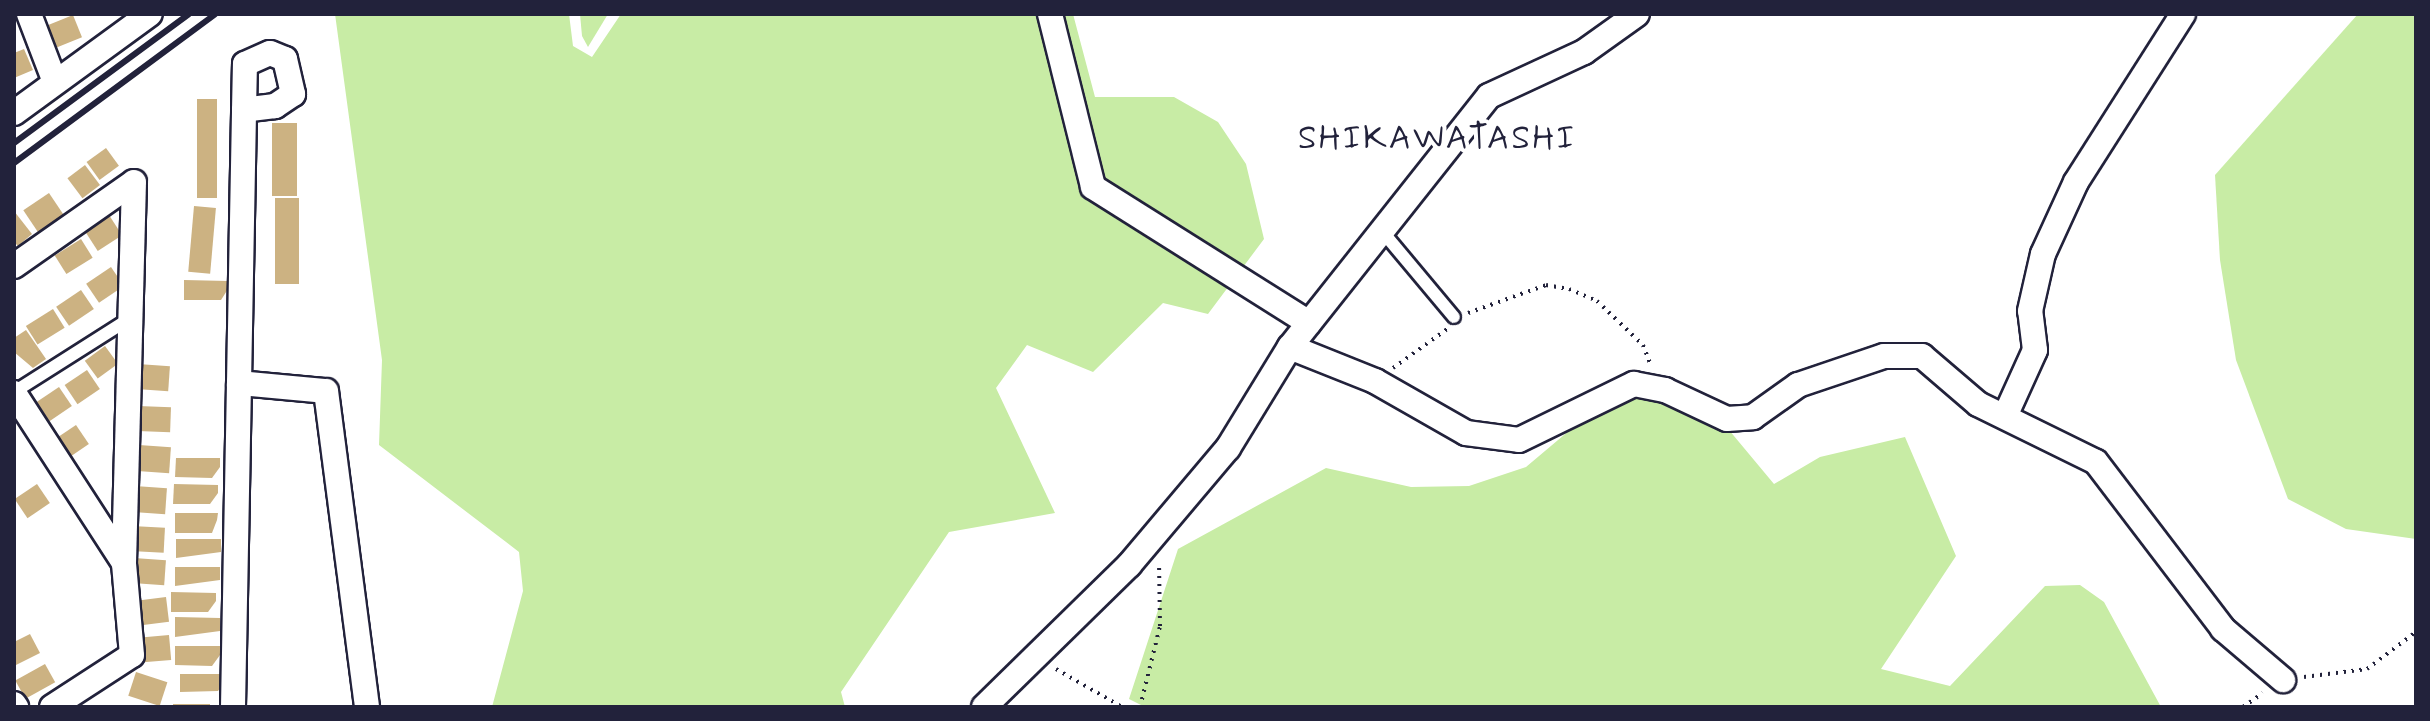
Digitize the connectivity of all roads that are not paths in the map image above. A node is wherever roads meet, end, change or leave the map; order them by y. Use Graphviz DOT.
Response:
graph roads {
  1 [pos="29,14"];
  2 [pos="1050,14"];
  3 [pos="1637,14"];
  4 [pos="2183,14"];
  5 [pos="136,19"];
  6 [pos="55,82"];
  7 [pos="244,110"];
  8 [pos="14,113"];
  9 [pos="1382,231"];
  10 [pos="14,266"];
  11 [pos="1454,317"];
  12 [pos="131,318"];
  13 [pos="1309,323"];
  14 [pos="1290,347"];
  15 [pos="239,383"];
  16 [pos="14,392"];
  17 [pos="2006,414"];
  18 [pos="124,563"];
  19 [pos="2283,680"];
  20 [pos="52,707"];
  21 [pos="233,707"];
  22 [pos="367,707"];
  23 [pos="984,707"];
  1 -- 6 [label="street"];
  2 -- 13 [label="street"];
  3 -- 9 [label="street"];
  4 -- 17 [label="street"];
  5 -- 6 [label="street"];
  6 -- 8 [label="street"];
  7 -- 15 [label="street"];
  9 -- 11 [label="lane"];
  9 -- 13 [label="street"];
  10 -- 12 [label="street"];
  12 -- 16 [label="lane"];
  12 -- 18 [label="street"];
  13 -- 14 [label="street"];
  14 -- 17 [label="street"];
  14 -- 23 [label="street"];
  15 -- 21 [label="street"];
  15 -- 22 [label="street"];
  16 -- 18 [label="street"];
  17 -- 19 [label="street"];
  18 -- 20 [label="street"];
}
